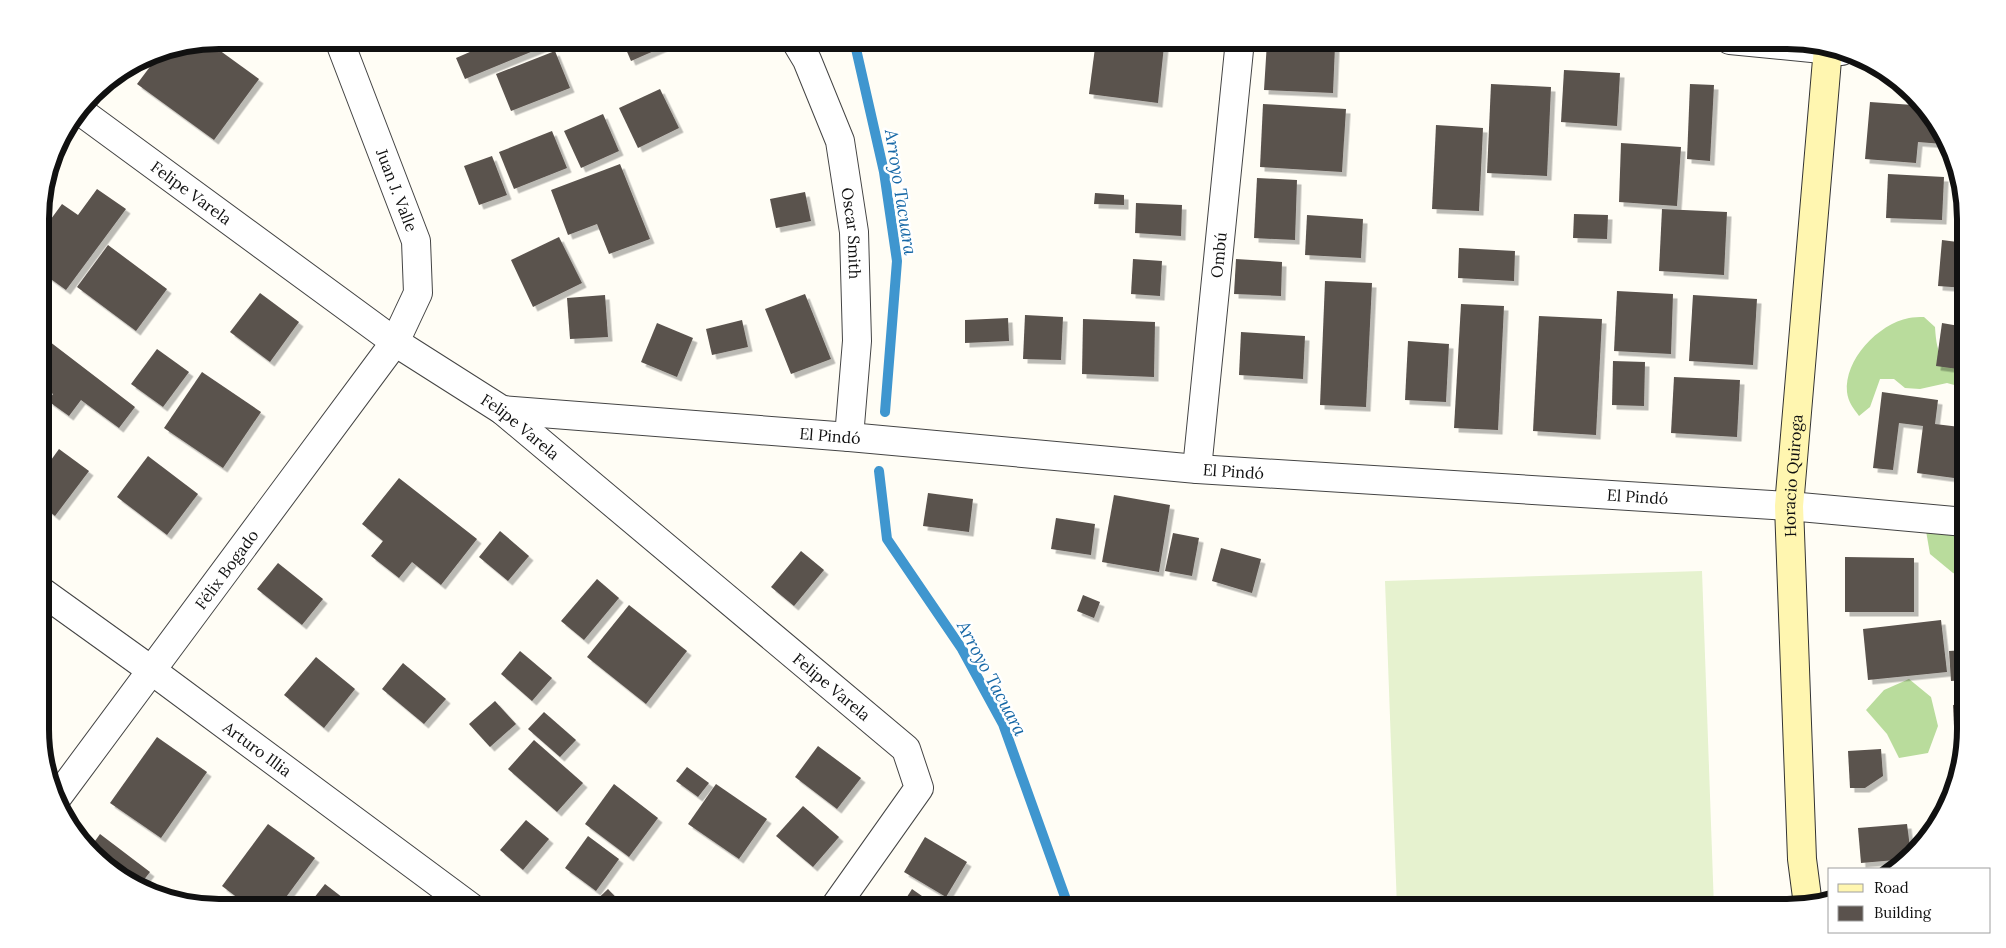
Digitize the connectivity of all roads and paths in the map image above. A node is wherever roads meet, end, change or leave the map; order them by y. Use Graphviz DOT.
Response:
graph roads {
  1 [pos="343,49"];
  2 [pos="800,49"];
  3 [pos="1239,49"];
  4 [pos="1832,55"];
  5 [pos="85,114"];
  6 [pos="394,342"];
  7 [pos="502,410"];
  8 [pos="849,437"];
  9 [pos="1198,469"];
  10 [pos="1789,506"];
  11 [pos="1957,521"];
  12 [pos="49,597"];
  13 [pos="152,670"];
  14 [pos="61,792"];
  15 [pos="1807,898"];
  16 [pos="460,899"];
  17 [pos="840,899"];
  1 -- 6 [label="street, Juan J. Valle"];
  2 -- 8 [label="street, Oscar Smith"];
  3 -- 9 [label="street, Ombú"];
  4 -- 10 [label="main road, Horacio Quiroga"];
  5 -- 6 [label="street, Felipe Varela"];
  6 -- 7 [label="street, Felipe Varela"];
  6 -- 13 [label="street, Félix Bogado"];
  7 -- 8 [label="street, El Pindó"];
  7 -- 17 [label="street, Felipe Varela"];
  8 -- 9 [label="street, El Pindó"];
  9 -- 10 [label="street, El Pindó"];
  10 -- 11 [label="street, El Pindó"];
  10 -- 15 [label="main road, Horacio Quiroga"];
  12 -- 13 [label="street, Arturo Illia"];
  13 -- 14 [label="street, Félix Bogado"];
  13 -- 16 [label="street, Arturo Illia"];
}
